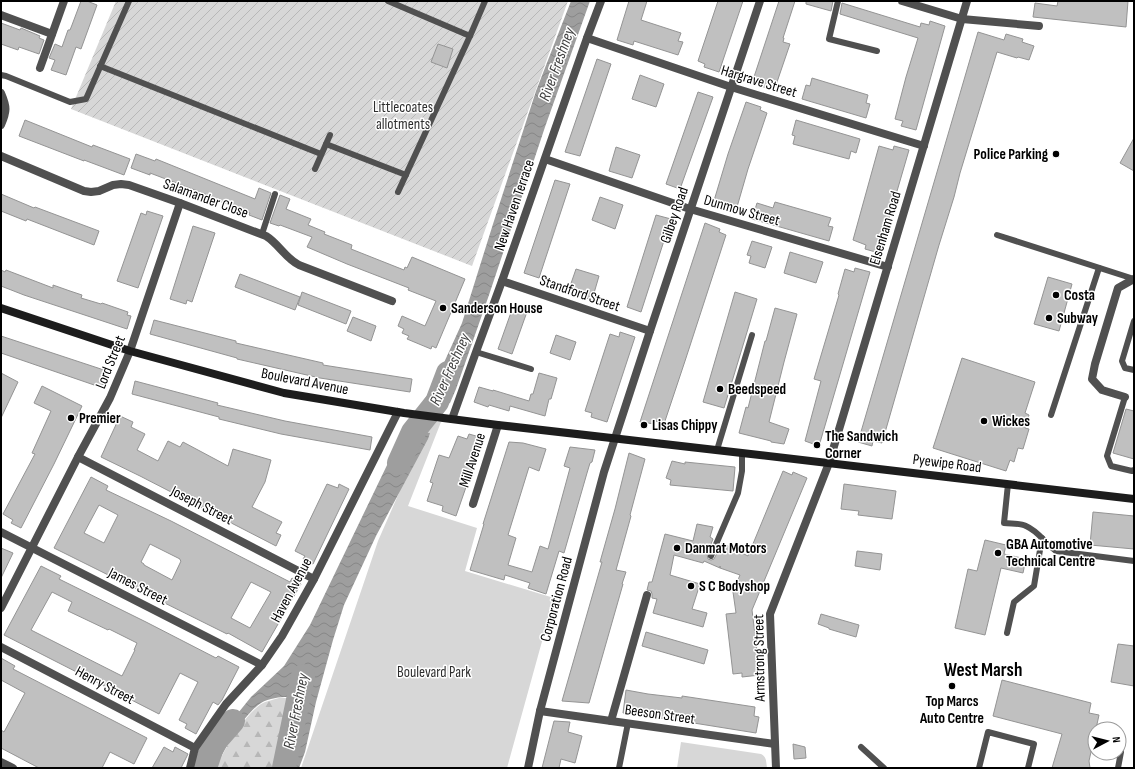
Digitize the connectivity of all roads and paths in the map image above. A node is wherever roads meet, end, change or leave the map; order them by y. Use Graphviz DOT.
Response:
graph roads {
  1 [pos="64,1"];
  2 [pos="128,1"];
  3 [pos="388,1"];
  4 [pos="485,1"];
  5 [pos="601,1"];
  6 [pos="760,1"];
  7 [pos="838,1"];
  8 [pos="902,1"];
  9 [pos="967,1"];
  10 [pos="1,15"];
  11 [pos="962,19"];
  12 [pos="1039,26"];
  13 [pos="52,34"];
  14 [pos="470,36"];
  15 [pos="587,38"];
  16 [pos="877,51"];
  17 [pos="100,66"];
  18 [pos="40,68"];
  19 [pos="1,76"];
  20 [pos="731,87"];
  21 [pos="1,93"];
  22 [pos="1,125"];
  23 [pos="330,135"];
  24 [pos="326,144"];
  25 [pos="924,146"];
  26 [pos="322,154"];
  27 [pos="1,156"];
  28 [pos="545,159"];
  29 [pos="315,169"];
  30 [pos="406,174"];
  31 [pos="398,192"];
  32 [pos="275,194"];
  33 [pos="180,203"];
  34 [pos="690,209"];
  35 [pos="262,234"];
  36 [pos="997,235"];
  37 [pos="888,267"];
  38 [pos="1099,268"];
  39 [pos="1134,279"];
  40 [pos="502,281"];
  41 [pos="392,301"];
  42 [pos="1,308"];
  43 [pos="1134,321"];
  44 [pos="650,331"];
  45 [pos="752,335"];
  46 [pos="130,351"];
  47 [pos="476,352"];
  48 [pos="531,369"];
  49 [pos="1134,370"];
  50 [pos="1126,397"];
  51 [pos="401,412"];
  52 [pos="1051,415"];
  53 [pos="448,418"];
  54 [pos="498,425"];
  55 [pos="614,438"];
  56 [pos="717,450"];
  57 [pos="742,452"];
  58 [pos="78,457"];
  59 [pos="829,463"];
  60 [pos="1134,470"];
  61 [pos="1008,484"];
  62 [pos="1134,499"];
  63 [pos="473,504"];
  64 [pos="1,532"];
  65 [pos="1042,538"];
  66 [pos="32,548"];
  67 [pos="711,556"];
  68 [pos="1134,561"];
  69 [pos="314,579"];
  70 [pos="647,595"];
  71 [pos="1,608"];
  72 [pos="1007,633"];
  73 [pos="1,647"];
  74 [pos="262,665"];
  75 [pos="540,711"];
  76 [pos="611,721"];
  77 [pos="628,723"];
  78 [pos="775,744"];
  79 [pos="861,747"];
  80 [pos="195,748"];
  81 [pos="1,762"];
  82 [pos="13,768"];
  83 [pos="190,768"];
  84 [pos="528,768"];
  85 [pos="619,768"];
  86 [pos="776,768"];
  87 [pos="884,768"];
  88 [pos="979,768"];
  89 [pos="1028,768"];
  1 -- 13 [label="street"];
  2 -- 17 [label="lane"];
  3 -- 14 [label="lane"];
  4 -- 14 [label="lane"];
  5 -- 15 [label="street, New Haven Terrace"];
  6 -- 20 [label="street, Gilbey Road"];
  7 -- 16 [label="lane"];
  8 -- 11 [label="street"];
  9 -- 11 [label="street, Elsenham Road"];
  10 -- 13 [label="street"];
  11 -- 12 [label="street"];
  11 -- 25 [label="street, Elsenham Road"];
  13 -- 18 [label="street"];
  14 -- 30 [label="lane"];
  15 -- 20 [label="street, Hargrave Street"];
  15 -- 28 [label="street, New Haven Terrace"];
  17 -- 19 [label="lane"];
  17 -- 26 [label="lane"];
  20 -- 25 [label="street, Hargrave Street"];
  20 -- 34 [label="street, Gilbey Road"];
  21 -- 22 [label="street"];
  23 -- 24 [label="lane"];
  24 -- 26 [label="lane"];
  24 -- 30 [label="lane"];
  25 -- 37 [label="street, Elsenham Road"];
  26 -- 29 [label="lane"];
  27 -- 33 [label="street, Salamander Close"];
  28 -- 34 [label="street, Dunmow Street"];
  28 -- 40 [label="street, New Haven Terrace"];
  30 -- 31 [label="lane"];
  32 -- 35 [label="lane"];
  33 -- 35 [label="street, Salamander Close"];
  33 -- 46 [label="street, Lord Street"];
  34 -- 37 [label="street, Dunmow Street"];
  34 -- 44 [label="street, Gilbey Road"];
  35 -- 41 [label="street, Salamander Close"];
  36 -- 38 [label="lane"];
  37 -- 59 [label="street, Elsenham Road"];
  38 -- 39 [label="lane"];
  38 -- 52 [label="lane"];
  39 -- 50 [label="street"];
  40 -- 44 [label="street, Standford Street"];
  40 -- 47 [label="street, New Haven Terrace"];
  42 -- 46 [label="street, Boulevard Avenue"];
  43 -- 49 [label="lane"];
  44 -- 55 [label="street, Gilbey Road"];
  45 -- 56 [label="lane"];
  46 -- 51 [label="street, Boulevard Avenue"];
  46 -- 58 [label="street, Lord Street"];
  47 -- 48 [label="lane"];
  47 -- 53 [label="street, New Haven Terrace"];
  50 -- 60 [label="lane"];
  51 -- 53 [label="street, Boulevard Avenue"];
  51 -- 69 [label="street, Haven Avenue"];
  53 -- 54 [label="street, Boulevard Avenue"];
  54 -- 55 [label="street, Boulevard Avenue"];
  54 -- 63 [label="street, Mill Avenue"];
  55 -- 56 [label="street, Pyewipe Road"];
  55 -- 75 [label="street, Corporation Road"];
  56 -- 57 [label="street, Pyewipe Road"];
  57 -- 59 [label="street, Pyewipe Road"];
  57 -- 67 [label="lane"];
  58 -- 66 [label="street, Lord Street"];
  58 -- 69 [label="street, Joseph Street"];
  59 -- 61 [label="street, Pyewipe Road"];
  59 -- 78 [label="street, Armstrong Street"];
  61 -- 62 [label="street, Pyewipe Road"];
  61 -- 65 [label="lane"];
  64 -- 66 [label="street, James Street"];
  65 -- 68 [label="lane"];
  65 -- 72 [label="lane"];
  66 -- 71 [label="street, Lord Street"];
  66 -- 74 [label="street, James Street"];
  69 -- 74 [label="street, Haven Avenue"];
  70 -- 76 [label="street"];
  73 -- 80 [label="street, Henry Street"];
  74 -- 80 [label="street, Haven Avenue"];
  75 -- 76 [label="street, Beeson Street"];
  75 -- 84 [label="street, Corporation Road"];
  76 -- 77 [label="street, Beeson Street"];
  77 -- 78 [label="street, Beeson Street"];
  77 -- 85 [label="lane"];
  78 -- 86 [label="street, Armstrong Street"];
  79 -- 87 [label="lane"];
  80 -- 83 [label="street, Haven Avenue"];
  81 -- 82 [label="street"];
  88 -- 89 [label="lane"];
}
